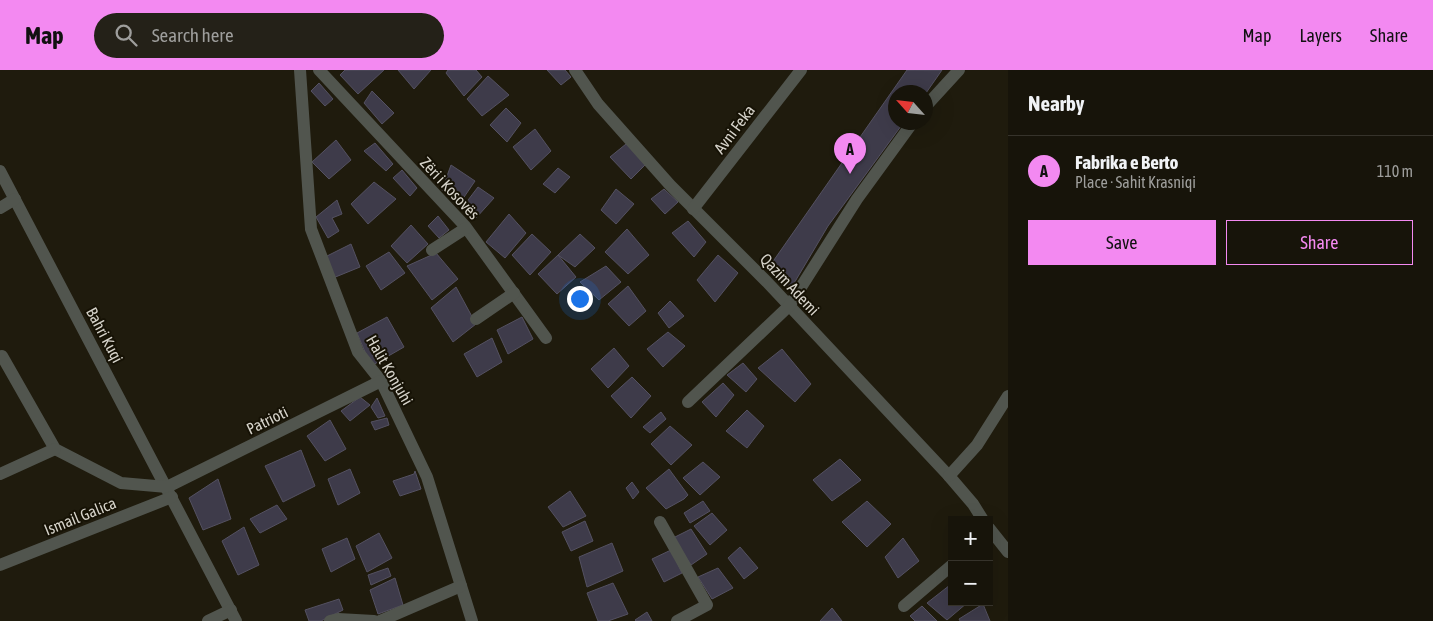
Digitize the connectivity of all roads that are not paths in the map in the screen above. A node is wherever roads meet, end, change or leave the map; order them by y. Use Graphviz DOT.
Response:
graph roads {
  1 [pos="300,70"];
  2 [pos="318,70"];
  3 [pos="576,70"];
  4 [pos="801,70"];
  5 [pos="959,70"];
  6 [pos="933,96"];
  7 [pos="908,130"];
  8 [pos="0,171"];
  9 [pos="15,199"];
  10 [pos="0,208"];
  11 [pos="693,209"];
  12 [pos="469,231"];
  13 [pos="435,252"];
  14 [pos="514,293"];
  15 [pos="789,306"];
  16 [pos="476,319"];
  17 [pos="546,338"];
  18 [pos="2,356"];
  19 [pos="381,381"];
  20 [pos="1008,396"];
  21 [pos="688,402"];
  22 [pos="55,449"];
  23 [pos="0,474"];
  24 [pos="950,476"];
  25 [pos="169,492"];
  26 [pos="980,516"];
  27 [pos="660,522"];
  28 [pos="993,534"];
  29 [pos="1008,552"];
  30 [pos="0,565"];
  31 [pos="948,568"];
  32 [pos="461,586"];
  33 [pos="904,606"];
  34 [pos="234,616"];
  35 [pos="469,620"];
  36 [pos="208,621"];
  37 [pos="330,621"];
  38 [pos="374,621"];
  39 [pos="380,621"];
  40 [pos="677,621"];
  1 -- 19 [label="street, Halit Konjuhi"];
  2 -- 12 [label="street, Zëri i Kosovës"];
  3 -- 11 [label="street, Qazim Ademi"];
  4 -- 11 [label="street, Avni Feka"];
  5 -- 6 [label="street"];
  7 -- 15 [label="street"];
  8 -- 9 [label="street, Bahri Kuqi"];
  9 -- 10 [label="street"];
  9 -- 25 [label="street, Bahri Kuqi"];
  11 -- 15 [label="street, Qazim Ademi"];
  12 -- 13 [label="street"];
  12 -- 14 [label="street, Zëri i Kosovës"];
  14 -- 16 [label="street"];
  14 -- 17 [label="street, Zëri i Kosovës"];
  15 -- 21 [label="street"];
  15 -- 24 [label="street, Qazim Ademi"];
  18 -- 22 [label="street"];
  19 -- 25 [label="street, Patrioti"];
  19 -- 32 [label="street, Halit Konjuhi"];
  20 -- 24 [label="street"];
  22 -- 23 [label="street"];
  22 -- 25 [label="street"];
  24 -- 26 [label="street, Qazim Ademi"];
  25 -- 30 [label="street, Ismail Galica"];
  25 -- 34 [label="street, Bahri Kuqi"];
  27 -- 40 [label="street"];
  28 -- 29 [label="street"];
  31 -- 33 [label="street"];
  32 -- 35 [label="street, Halit Konjuhi"];
  32 -- 39 [label="street"];
  34 -- 36 [label="street"];
  37 -- 38 [label="street"];
}
